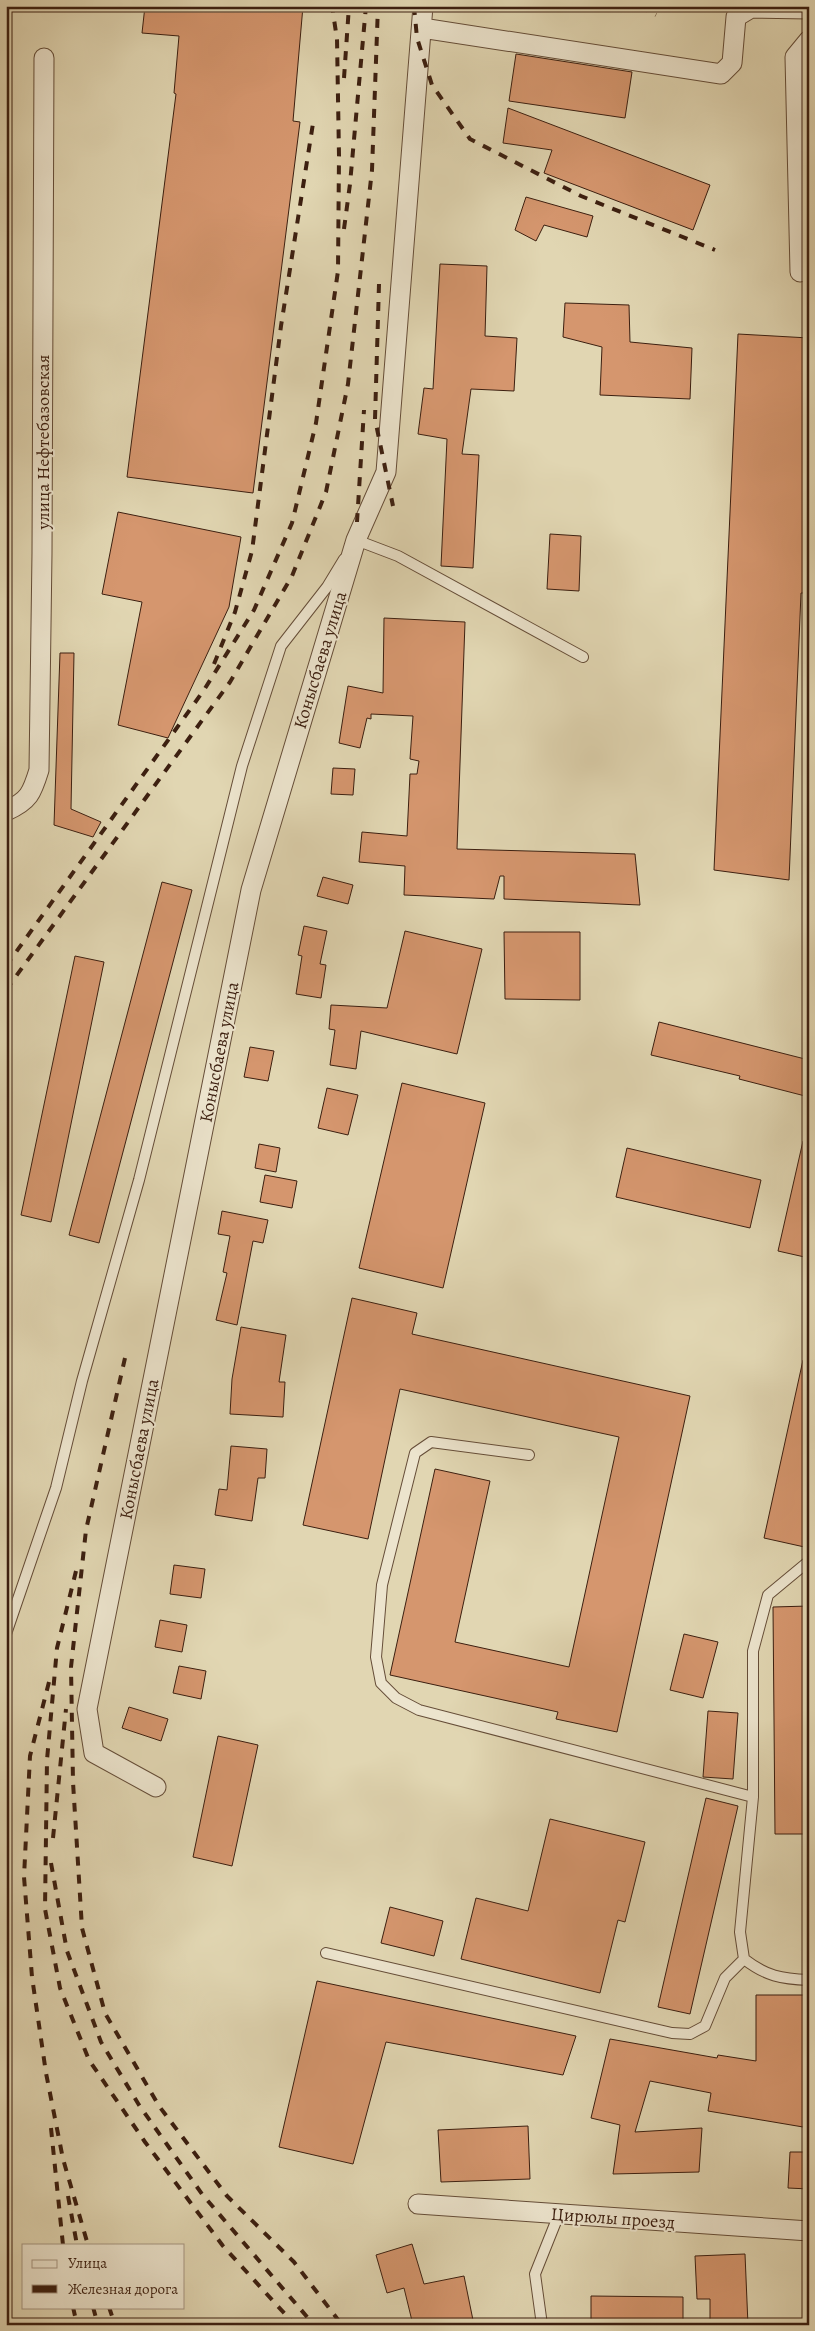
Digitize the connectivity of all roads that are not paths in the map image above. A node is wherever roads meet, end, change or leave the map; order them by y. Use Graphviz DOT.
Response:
graph roads {
  1 [pos="423,6"];
  2 [pos="809,9"];
  3 [pos="422,28"];
  4 [pos="809,40"];
  5 [pos="44,58"];
  6 [pos="800,272"];
  7 [pos="356,540"];
  8 [pos="583,657"];
  9 [pos="6,810"];
  10 [pos="529,1455"];
  11 [pos="809,1561"];
  12 [pos="6,1634"];
  13 [pos="156,1787"];
  14 [pos="753,1797"];
  15 [pos="326,1953"];
  16 [pos="744,1959"];
  17 [pos="809,1980"];
  18 [pos="418,2204"];
  19 [pos="559,2214"];
  20 [pos="809,2231"];
  21 [pos="542,2325"];
  1 -- 3 [label="street"];
  2 -- 3 [label="street"];
  3 -- 7 [label="street"];
  4 -- 6 [label="street"];
  5 -- 9 [label="street, улица Нефтебазовская"];
  7 -- 8 [label="lane"];
  7 -- 12 [label="lane"];
  7 -- 13 [label="street, Конысбаева улица"];
  10 -- 14 [label="lane"];
  11 -- 14 [label="lane"];
  14 -- 16 [label="lane"];
  15 -- 16 [label="lane"];
  16 -- 17 [label="lane"];
  18 -- 19 [label="street, Цирюлы проезд"];
  19 -- 20 [label="street, Цирюлы проезд"];
  19 -- 21 [label="lane"];
}
